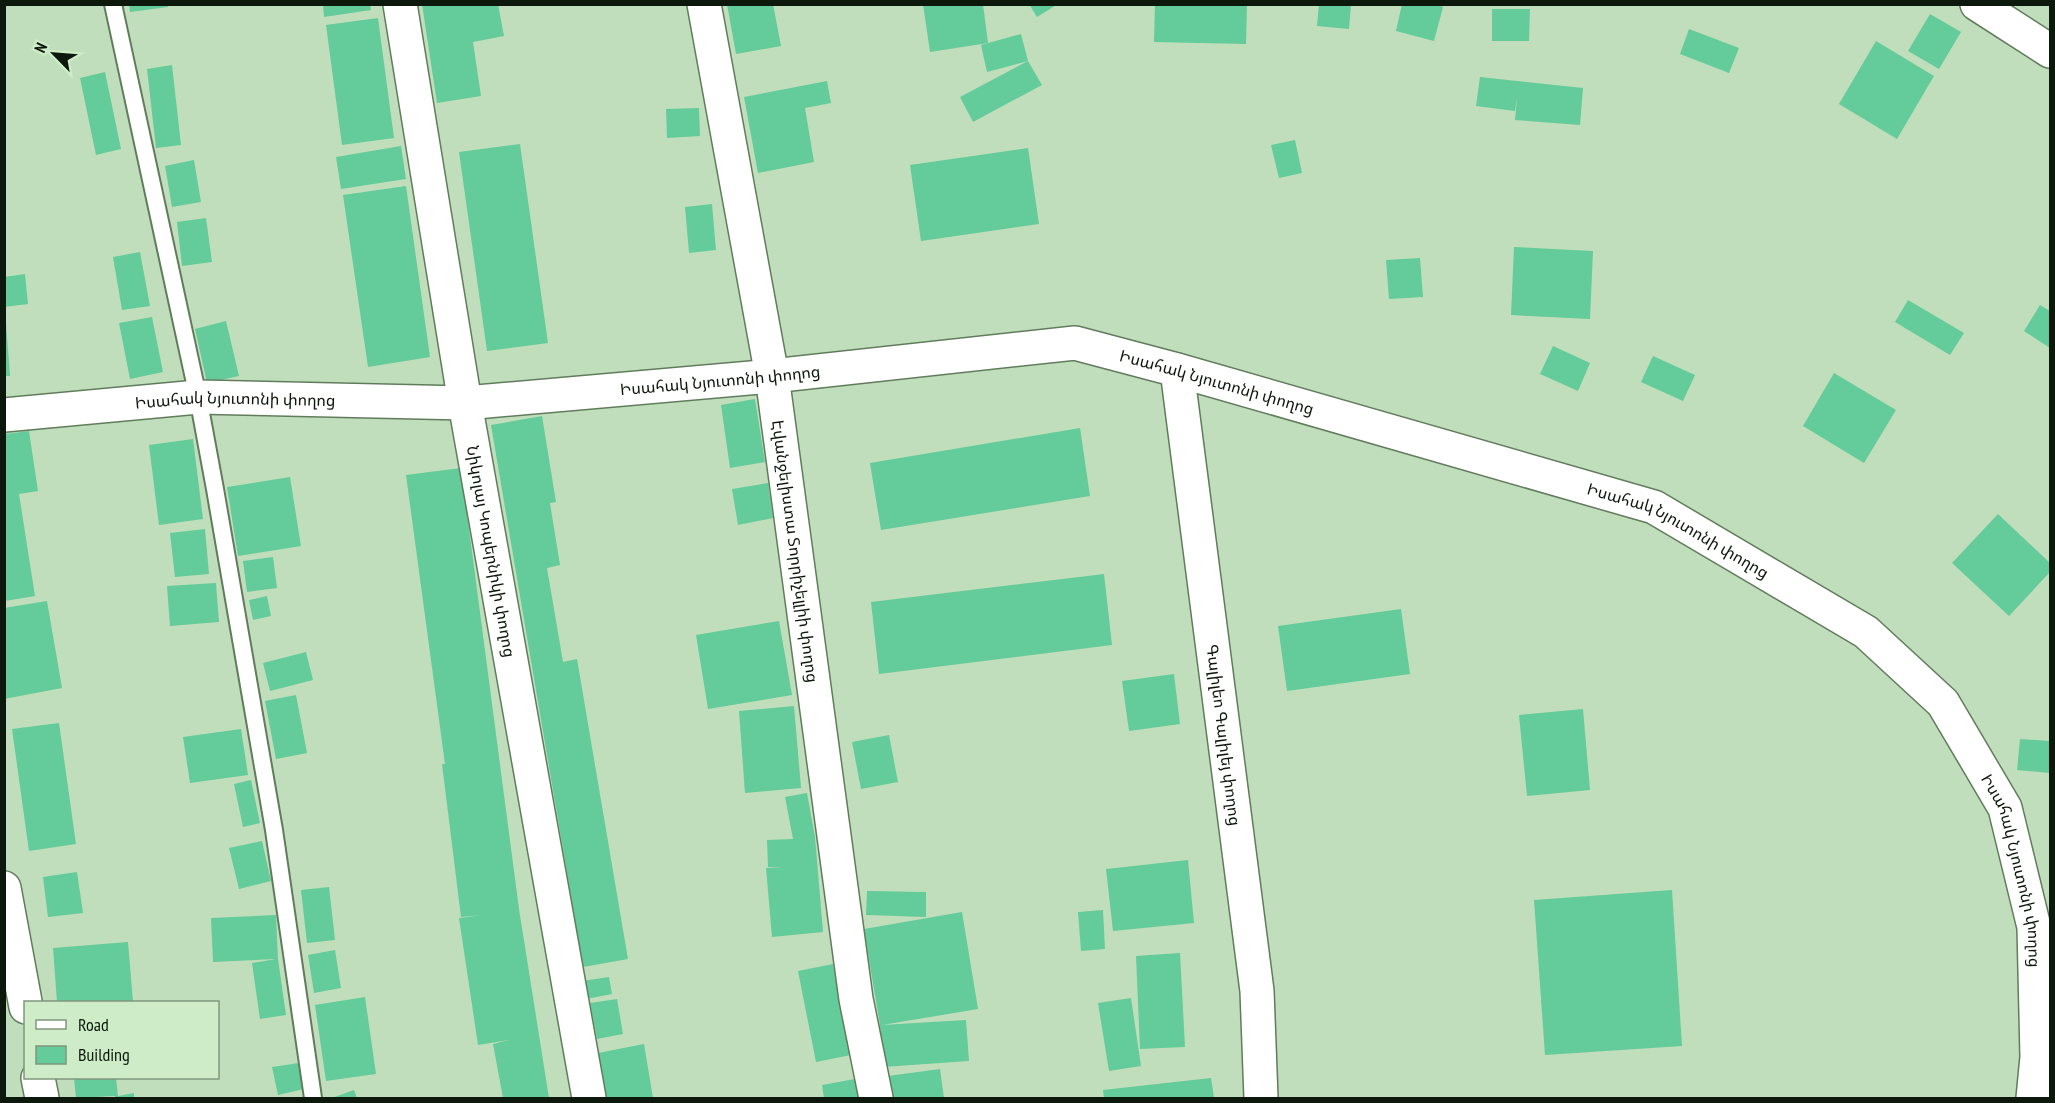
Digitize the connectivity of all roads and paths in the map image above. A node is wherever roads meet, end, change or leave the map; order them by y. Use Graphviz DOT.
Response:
graph roads {
  1 [pos="113,4"];
  2 [pos="400,4"];
  3 [pos="704,4"];
  4 [pos="1977,4"];
  5 [pos="2050,51"];
  6 [pos="1177,370"];
  7 [pos="772,376"];
  8 [pos="198,397"];
  9 [pos="465,403"];
  10 [pos="4,415"];
  11 [pos="4,888"];
  12 [pos="25,1001"];
  13 [pos="38,1079"];
  14 [pos="42,1098"];
  15 [pos="313,1098"];
  16 [pos="589,1098"];
  17 [pos="876,1098"];
  18 [pos="1261,1098"];
  19 [pos="2032,1098"];
  1 -- 8 [label="lane"];
  2 -- 9 [label="street, Նիկոլայ Կոպերնիկի փողոց"];
  3 -- 7 [label="street, Էվանջելիստա Տորրիչելլիի փողոց"];
  4 -- 5 [label="street"];
  6 -- 7 [label="street, Իսահակ Նյուտոնի փողոց"];
  6 -- 18 [label="street, Գալիլեո Գալիլեյ փողոց"];
  6 -- 19 [label="street, Իսահակ Նյուտոնի փողոց"];
  7 -- 9 [label="street, Իսահակ Նյուտոնի փողոց"];
  7 -- 17 [label="street, Էվանջելիստա Տորրիչելլիի փողոց"];
  8 -- 9 [label="street, Իսահակ Նյուտոնի փողոց"];
  8 -- 10 [label="street, Իսահակ Նյուտոնի փողոց"];
  8 -- 15 [label="lane"];
  9 -- 16 [label="street, Նիկոլայ Կոպերնիկի փողոց"];
  11 -- 12 [label="street"];
  13 -- 14 [label="street"];
}
